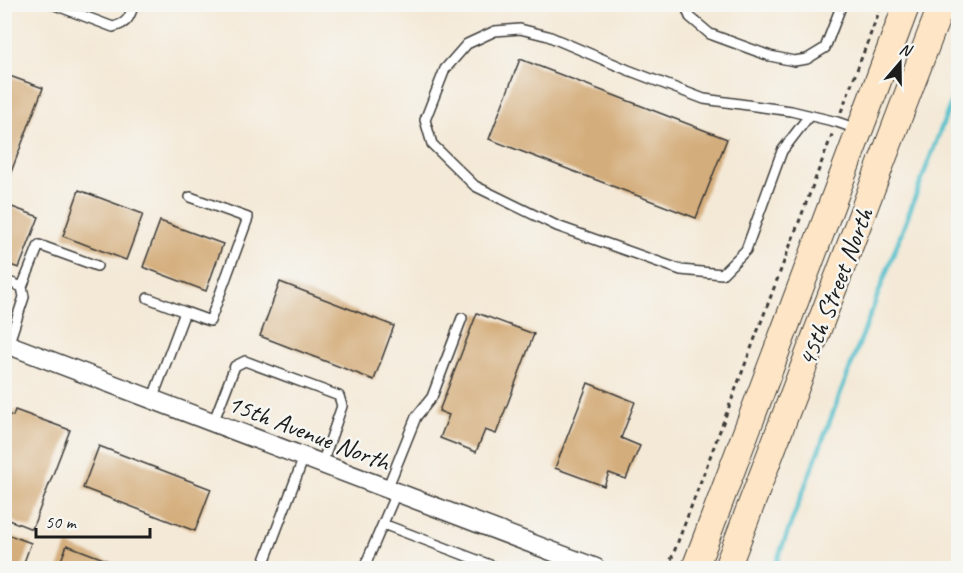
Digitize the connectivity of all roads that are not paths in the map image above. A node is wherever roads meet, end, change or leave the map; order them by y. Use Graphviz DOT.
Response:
graph roads {
  1 [pos="52,4"];
  2 [pos="134,4"];
  3 [pos="685,4"];
  4 [pos="842,4"];
  5 [pos="907,4"];
  6 [pos="942,4"];
  7 [pos="809,116"];
  8 [pos="848,126"];
  9 [pos="190,196"];
  10 [pos="97,266"];
  11 [pos="4,280"];
  12 [pos="22,287"];
  13 [pos="148,298"];
  14 [pos="185,312"];
  15 [pos="462,318"];
  16 [pos="6,344"];
  17 [pos="152,400"];
  18 [pos="213,423"];
  19 [pos="304,457"];
  20 [pos="322,464"];
  21 [pos="391,491"];
  22 [pos="383,524"];
  23 [pos="577,565"];
  24 [pos="262,568"];
  25 [pos="364,568"];
  26 [pos="498,568"];
  27 [pos="596,568"];
  28 [pos="695,568"];
  29 [pos="727,568"];
  1 -- 2 [label="lane"];
  3 -- 4 [label="lane"];
  5 -- 8 [label="main road, 45th Street North"];
  6 -- 29 [label="main road, 45th Street North"];
  7 -- 7 [label="lane"];
  7 -- 8 [label="lane"];
  8 -- 28 [label="main road, 45th Street North"];
  9 -- 14 [label="lane"];
  10 -- 12 [label="lane"];
  11 -- 12 [label="lane"];
  12 -- 16 [label="lane"];
  13 -- 14 [label="lane"];
  14 -- 17 [label="lane"];
  15 -- 21 [label="lane"];
  16 -- 17 [label="street, 15th Avenue North"];
  17 -- 18 [label="street, 15th Avenue North"];
  18 -- 19 [label="street, 15th Avenue North"];
  18 -- 20 [label="lane"];
  19 -- 20 [label="street, 15th Avenue North"];
  19 -- 24 [label="lane"];
  20 -- 21 [label="street, 15th Avenue North"];
  21 -- 22 [label="lane"];
  21 -- 23 [label="street, 15th Avenue North"];
  22 -- 25 [label="lane"];
  22 -- 26 [label="lane"];
  23 -- 27 [label="street, 15th Avenue North"];
}
